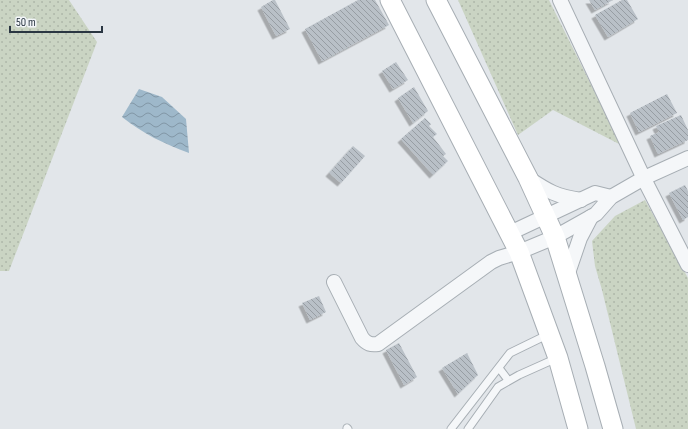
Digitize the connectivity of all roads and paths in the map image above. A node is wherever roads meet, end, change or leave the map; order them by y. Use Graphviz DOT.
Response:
graph roads {
  1 [pos="390,0"];
  2 [pos="436,0"];
  3 [pos="560,0"];
  4 [pos="688,158"];
  5 [pos="528,178"];
  6 [pos="644,178"];
  7 [pos="611,197"];
  8 [pos="581,200"];
  9 [pos="546,217"];
  10 [pos="591,217"];
  11 [pos="510,233"];
  12 [pos="555,237"];
  13 [pos="519,252"];
  14 [pos="688,265"];
  15 [pos="566,276"];
  16 [pos="334,282"];
  17 [pos="549,334"];
  18 [pos="558,358"];
  19 [pos="499,368"];
  20 [pos="508,380"];
  21 [pos="451,429"];
  22 [pos="468,429"];
  23 [pos="578,429"];
  24 [pos="613,429"];
  1 -- 11 [label="street"];
  2 -- 5 [label="street"];
  3 -- 6 [label="street"];
  4 -- 6 [label="street"];
  5 -- 8 [label="street"];
  5 -- 9 [label="street"];
  6 -- 7 [label="street"];
  6 -- 14 [label="street"];
  7 -- 8 [label="street"];
  7 -- 10 [label="street"];
  8 -- 9 [label="street"];
  9 -- 11 [label="street"];
  9 -- 12 [label="street"];
  10 -- 12 [label="street"];
  10 -- 15 [label="street"];
  11 -- 13 [label="street"];
  12 -- 13 [label="street"];
  12 -- 15 [label="street"];
  13 -- 16 [label="street"];
  13 -- 17 [label="street"];
  15 -- 24 [label="street"];
  17 -- 18 [label="street"];
  17 -- 19 [label="lane"];
  18 -- 20 [label="lane"];
  18 -- 23 [label="street"];
  19 -- 20 [label="lane"];
  19 -- 21 [label="lane"];
  20 -- 22 [label="lane"];
}
